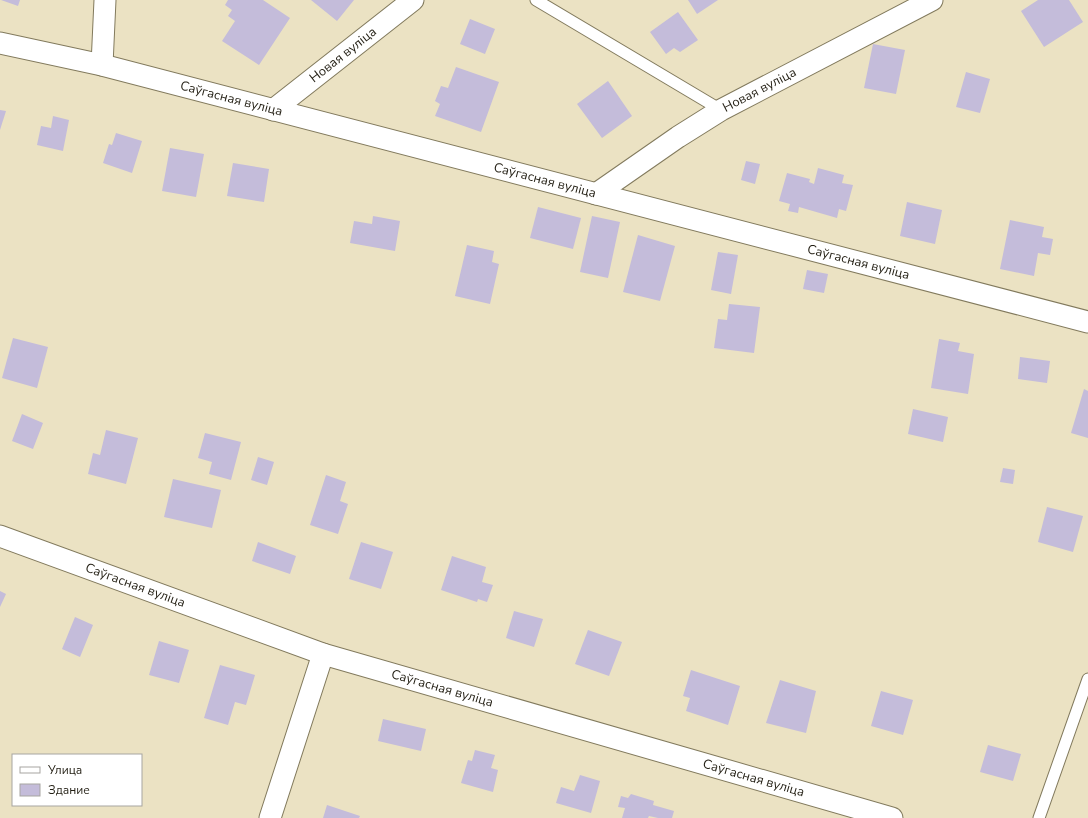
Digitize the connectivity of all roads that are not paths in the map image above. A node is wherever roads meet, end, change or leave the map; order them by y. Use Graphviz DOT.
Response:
graph roads {
  1 [pos="105,0"];
  2 [pos="413,0"];
  3 [pos="536,0"];
  4 [pos="932,0"];
  5 [pos="0,43"];
  6 [pos="102,65"];
  7 [pos="273,110"];
  8 [pos="721,110"];
  9 [pos="596,194"];
  10 [pos="1088,322"];
  11 [pos="0,536"];
  12 [pos="323,654"];
  13 [pos="1088,679"];
  14 [pos="270,818"];
  15 [pos="892,818"];
  16 [pos="1039,818"];
  1 -- 6 [label="street"];
  2 -- 7 [label="street, Новая вуліца"];
  3 -- 8 [label="lane"];
  4 -- 8 [label="street, Новая вуліца"];
  5 -- 6 [label="street, Саўгасная вуліца"];
  6 -- 7 [label="street, Саўгасная вуліца"];
  7 -- 9 [label="street, Саўгасная вуліца"];
  8 -- 9 [label="street, Новая вуліца"];
  9 -- 10 [label="street, Саўгасная вуліца"];
  11 -- 12 [label="street, Саўгасная вуліца"];
  12 -- 14 [label="street"];
  12 -- 15 [label="street, Саўгасная вуліца"];
  13 -- 16 [label="lane"];
}
